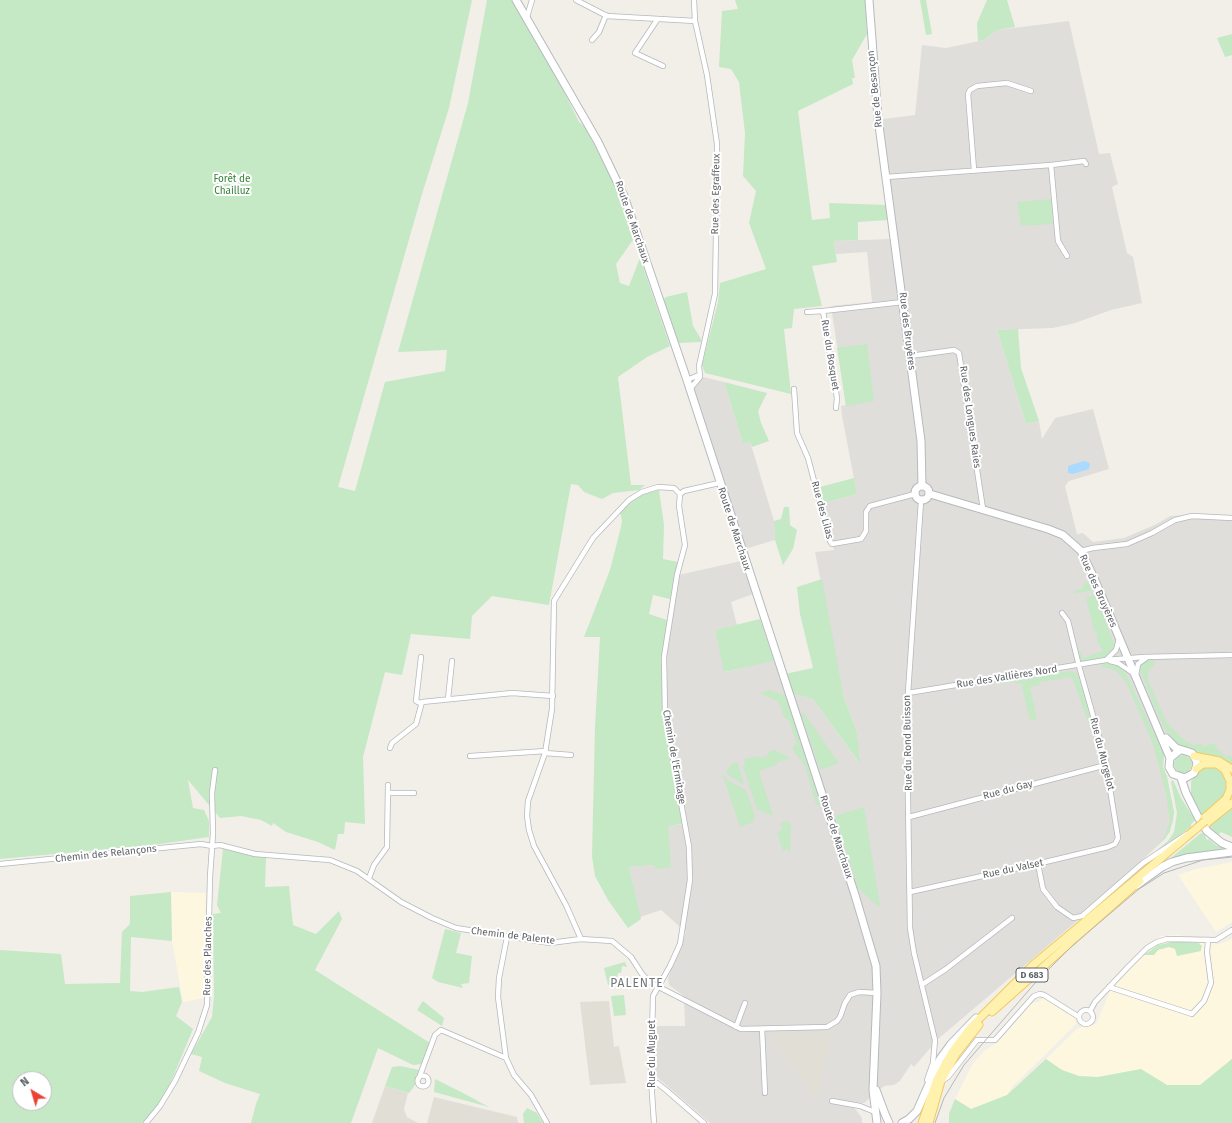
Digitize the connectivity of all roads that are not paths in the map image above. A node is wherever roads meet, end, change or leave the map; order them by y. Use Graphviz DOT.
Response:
graph roads {
  1 [pos="516,0"];
  2 [pos="532,0"];
  3 [pos="576,0"];
  4 [pos="694,0"];
  5 [pos="869,0"];
  6 [pos="606,15"];
  7 [pos="527,17"];
  8 [pos="657,20"];
  9 [pos="695,22"];
  10 [pos="592,40"];
  11 [pos="664,66"];
  12 [pos="1031,91"];
  13 [pos="1086,164"];
  14 [pos="1052,167"];
  15 [pos="974,170"];
  16 [pos="886,177"];
  17 [pos="1067,256"];
  18 [pos="903,302"];
  19 [pos="823,311"];
  20 [pos="807,312"];
  21 [pos="910,356"];
  22 [pos="699,375"];
  23 [pos="687,380"];
  24 [pos="690,389"];
  25 [pos="794,389"];
  26 [pos="836,408"];
  27 [pos="719,483"];
  28 [pos="922,486"];
  29 [pos="680,494"];
  30 [pos="915,494"];
  31 [pos="930,494"];
  32 [pos="921,501"];
  33 [pos="983,509"];
  34 [pos="1232,518"];
  35 [pos="1081,551"];
  36 [pos="1062,613"];
  37 [pos="1119,639"];
  38 [pos="1123,648"];
  39 [pos="1232,655"];
  40 [pos="421,657"];
  41 [pos="1146,657"];
  42 [pos="1127,658"];
  43 [pos="1106,660"];
  44 [pos="452,661"];
  45 [pos="1079,666"];
  46 [pos="1133,673"];
  47 [pos="1137,681"];
  48 [pos="908,693"];
  49 [pos="553,696"];
  50 [pos="448,699"];
  51 [pos="420,703"];
  52 [pos="1156,725"];
  53 [pos="390,748"];
  54 [pos="1180,750"];
  55 [pos="546,752"];
  56 [pos="571,755"];
  57 [pos="470,756"];
  58 [pos="1194,756"];
  59 [pos="1170,758"];
  60 [pos="1106,764"];
  61 [pos="1232,768"];
  62 [pos="1196,769"];
  63 [pos="215,770"];
  64 [pos="1185,778"];
  65 [pos="388,785"];
  66 [pos="388,793"];
  67 [pos="414,793"];
  68 [pos="1232,798"];
  69 [pos="1232,803"];
  70 [pos="909,816"];
  71 [pos="1205,821"];
  72 [pos="1197,828"];
  73 [pos="1186,834"];
  74 [pos="1115,844"];
  75 [pos="212,846"];
  76 [pos="1230,846"];
  77 [pos="1232,852"];
  78 [pos="0,864"];
  79 [pos="1038,864"];
  80 [pos="1144,872"];
  81 [pos="369,878"];
  82 [pos="1130,890"];
  83 [pos="910,892"];
  84 [pos="1012,918"];
  85 [pos="1232,930"];
  86 [pos="507,937"];
  87 [pos="581,939"];
  88 [pos="1208,941"];
  89 [pos="923,984"];
  90 [pos="658,986"];
  91 [pos="1109,987"];
  92 [pos="877,993"];
  93 [pos="998,998"];
  94 [pos="745,1003"];
  95 [pos="1090,1011"];
  96 [pos="1079,1017"];
  97 [pos="736,1027"];
  98 [pos="762,1029"];
  99 [pos="506,1058"];
  100 [pos="425,1065"];
  101 [pos="419,1078"];
  102 [pos="428,1079"];
  103 [pos="874,1081"];
  104 [pos="941,1081"];
  105 [pos="651,1082"];
  106 [pos="924,1092"];
  107 [pos="765,1093"];
  108 [pos="832,1101"];
  109 [pos="860,1106"];
  110 [pos="875,1108"];
  111 [pos="885,1114"];
  112 [pos="146,1123"];
  113 [pos="547,1123"];
  114 [pos="654,1123"];
  115 [pos="704,1123"];
  116 [pos="877,1123"];
  117 [pos="890,1123"];
  118 [pos="902,1123"];
  119 [pos="923,1123"];
  120 [pos="929,1123"];
  1 -- 7 [label="main road, Route de Marchaux"];
  2 -- 7 [label="street"];
  3 -- 6 [label="street"];
  4 -- 9 [label="street, Rue des Egraffeux"];
  5 -- 16 [label="main road, Rue de Besançon"];
  6 -- 8 [label="street"];
  6 -- 10 [label="street"];
  7 -- 23 [label="main road, Route de Marchaux"];
  8 -- 9 [label="street"];
  8 -- 11 [label="street"];
  9 -- 22 [label="street, Rue des Egraffeux"];
  12 -- 15 [label="street"];
  13 -- 14 [label="street"];
  14 -- 15 [label="street"];
  14 -- 17 [label="street"];
  15 -- 16 [label="street"];
  16 -- 18 [label="main road, Rue des Bruyères"];
  18 -- 19 [label="street, Rue du Bosquet"];
  18 -- 21 [label="main road, Rue des Bruyères"];
  19 -- 20 [label="street"];
  19 -- 26 [label="street, Rue du Bosquet"];
  21 -- 28 [label="main road, Rue des Bruyères"];
  21 -- 33 [label="street, Rue des Longues Raies"];
  22 -- 23 [label="street"];
  22 -- 24 [label="street"];
  23 -- 24 [label="main road, Route de Marchaux"];
  24 -- 27 [label="main road, Route de Marchaux"];
  25 -- 30 [label="street, Rue des Lilas"];
  27 -- 29 [label="street"];
  27 -- 92 [label="main road, Route de Marchaux"];
  28 -- 30 [label="main road"];
  28 -- 31 [label="main road, Rue des Bruyères"];
  29 -- 49 [label="street"];
  29 -- 90 [label="street, Chemin de l'Ermitage"];
  30 -- 32 [label="main road"];
  31 -- 32 [label="main road"];
  31 -- 33 [label="main road, Rue des Bruyères"];
  32 -- 48 [label="street, Rue du Rond Buisson"];
  33 -- 35 [label="main road, Rue des Bruyères"];
  34 -- 35 [label="street"];
  35 -- 37 [label="main road, Rue des Bruyères"];
  36 -- 45 [label="street, Rue du Murgelot"];
  37 -- 38 [label="main road, Rue des Bruyères"];
  37 -- 43 [label="street"];
  38 -- 41 [label="street"];
  38 -- 42 [label="main road, Rue des Bruyères"];
  39 -- 41 [label="street, Rue des Vallières Nord"];
  40 -- 51 [label="street"];
  41 -- 42 [label="street, Rue des Vallières Nord"];
  41 -- 47 [label="street"];
  42 -- 43 [label="street, Rue des Vallières Nord"];
  42 -- 46 [label="main road, Rue des Bruyères"];
  43 -- 45 [label="street, Rue des Vallières Nord"];
  43 -- 46 [label="street"];
  44 -- 50 [label="street"];
  45 -- 48 [label="street, Rue des Vallières Nord"];
  45 -- 60 [label="street, Rue du Murgelot"];
  46 -- 47 [label="main road, Rue des Bruyères"];
  47 -- 52 [label="main road, Rue des Bruyères"];
  48 -- 70 [label="street, Rue du Rond Buisson"];
  49 -- 50 [label="street"];
  49 -- 55 [label="street"];
  50 -- 51 [label="street"];
  51 -- 53 [label="street"];
  52 -- 54 [label="main road"];
  52 -- 59 [label="main road, Rue des Bruyères"];
  54 -- 58 [label="main road"];
  54 -- 59 [label="main road"];
  55 -- 56 [label="street"];
  55 -- 57 [label="street"];
  55 -- 87 [label="street"];
  58 -- 61 [label="main road"];
  58 -- 62 [label="main road"];
  59 -- 64 [label="main road"];
  60 -- 70 [label="street, Rue du Gay"];
  60 -- 74 [label="street, Rue du Murgelot"];
  62 -- 64 [label="main road"];
  62 -- 71 [label="main road"];
  63 -- 75 [label="street, Rue des Planches"];
  64 -- 76 [label="main road"];
  65 -- 66 [label="street"];
  66 -- 67 [label="street"];
  66 -- 81 [label="street"];
  68 -- 71 [label="main road, D 683"];
  69 -- 71 [label="main road, D 683"];
  70 -- 83 [label="street, Rue du Rond Buisson"];
  71 -- 72 [label="main road, D 683, bridge"];
  72 -- 73 [label="main road"];
  72 -- 80 [label="main road, D 683"];
  72 -- 82 [label="main road, D 683"];
  73 -- 79 [label="street"];
  73 -- 80 [label="main road"];
  74 -- 79 [label="street, Rue du Valset"];
  75 -- 78 [label="street, Chemin des Relançons"];
  75 -- 81 [label="street, Chemin de Palente"];
  75 -- 112 [label="street, Rue des Planches"];
  77 -- 82 [label="main road"];
  79 -- 83 [label="street, Rue du Valset"];
  80 -- 93 [label="main road, D 683"];
  81 -- 86 [label="street, Chemin de Palente"];
  82 -- 104 [label="main road, D 683"];
  83 -- 89 [label="street, Rue du Rond Buisson"];
  84 -- 89 [label="street"];
  85 -- 88 [label="street"];
  86 -- 87 [label="street, Chemin de Palente"];
  86 -- 99 [label="street"];
  87 -- 90 [label="street, Chemin de Palente"];
  88 -- 91 [label="street"];
  88 -- 91 [label="street"];
  89 -- 106 [label="street, Rue du Rond Buisson"];
  90 -- 97 [label="street, Chemin de Palente"];
  90 -- 105 [label="street, Rue du Muguet"];
  91 -- 95 [label="street"];
  92 -- 98 [label="street, Chemin de Palente"];
  92 -- 103 [label="main road, Route de Marchaux"];
  93 -- 106 [label="main road, D 683"];
  93 -- 119 [label="main road"];
  94 -- 97 [label="street"];
  95 -- 96 [label="street"];
  95 -- 96 [label="street"];
  96 -- 104 [label="street"];
  97 -- 98 [label="street, Chemin de Palente"];
  98 -- 107 [label="street"];
  99 -- 100 [label="street"];
  99 -- 113 [label="street"];
  100 -- 101 [label="street"];
  100 -- 102 [label="street"];
  101 -- 102 [label="street"];
  101 -- 102 [label="street"];
  103 -- 110 [label="main road, Route de Marchaux"];
  103 -- 111 [label="main road, Route de Marchaux"];
  104 -- 119 [label="main road"];
  104 -- 120 [label="main road, D 683"];
  105 -- 114 [label="street, Rue du Muguet"];
  105 -- 115 [label="street"];
  106 -- 118 [label="main road, D 683"];
  108 -- 109 [label="street"];
  109 -- 110 [label="street"];
  109 -- 110 [label="street"];
  110 -- 111 [label="street"];
  110 -- 116 [label="main road, Route de Marchaux"];
  111 -- 117 [label="main road, Route de Marchaux"];
}
